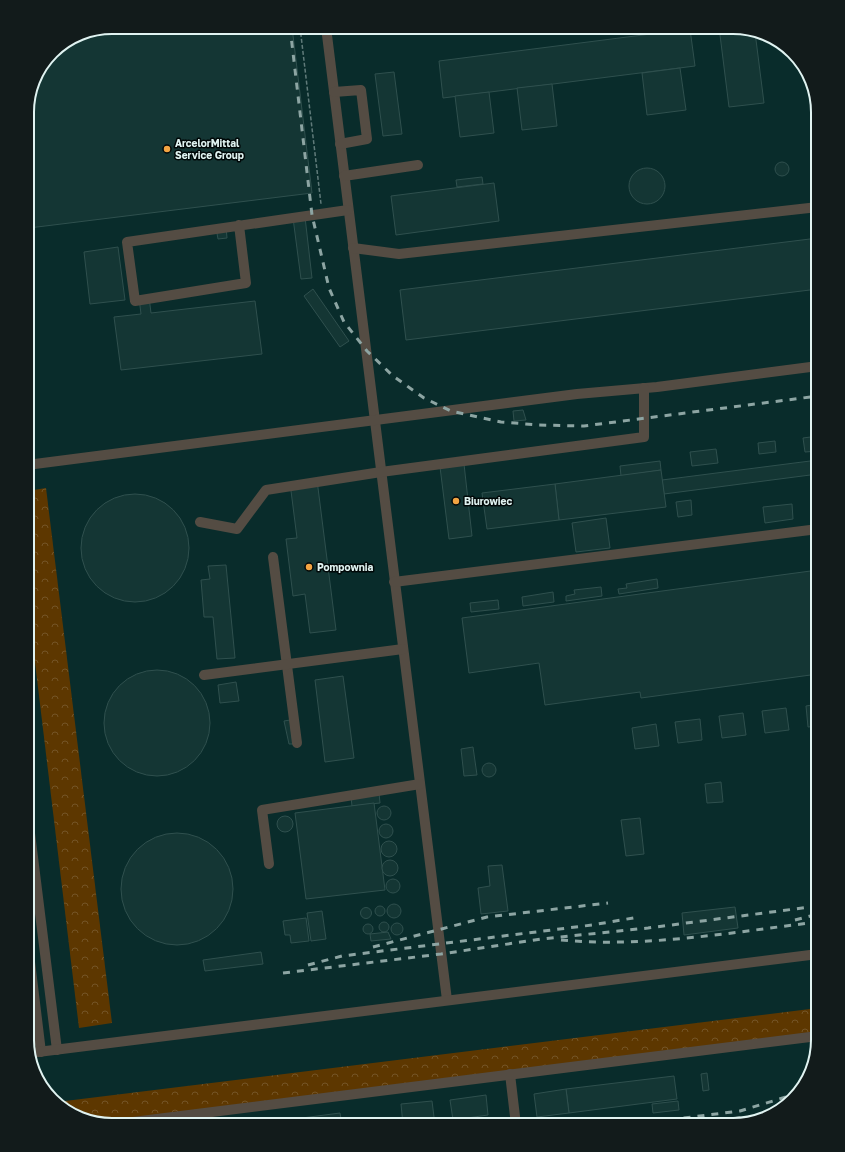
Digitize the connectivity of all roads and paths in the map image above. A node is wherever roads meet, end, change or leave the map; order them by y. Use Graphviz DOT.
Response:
graph roads {
  1 [pos="301,34"];
  2 [pos="327,34"];
  3 [pos="334,92"];
  4 [pos="340,144"];
  5 [pos="418,165"];
  6 [pos="344,176"];
  7 [pos="811,208"];
  8 [pos="348,210"];
  9 [pos="322,214"];
  10 [pos="239,226"];
  11 [pos="353,248"];
  12 [pos="811,367"];
  13 [pos="644,388"];
  14 [pos="375,420"];
  15 [pos="34,464"];
  16 [pos="381,472"];
  17 [pos="200,522"];
  18 [pos="811,530"];
  19 [pos="273,557"];
  20 [pos="394,582"];
  21 [pos="403,649"];
  22 [pos="287,664"];
  23 [pos="204,675"];
  24 [pos="297,743"];
  25 [pos="420,784"];
  26 [pos="269,864"];
  27 [pos="34,865"];
  28 [pos="811,955"];
  29 [pos="34,994"];
  30 [pos="446,1000"];
  31 [pos="811,1037"];
  32 [pos="57,1050"];
  33 [pos="36,1052"];
  34 [pos="41,1052"];
  35 [pos="510,1074"];
  36 [pos="164,1118"];
  37 [pos="515,1118"];
  1 -- 9 [label="path"];
  2 -- 3 [label="lane"];
  3 -- 4 [label="lane"];
  3 -- 4 [label="lane"];
  4 -- 6 [label="lane"];
  5 -- 6 [label="lane"];
  6 -- 8 [label="lane"];
  7 -- 11 [label="lane"];
  8 -- 9 [label="lane"];
  8 -- 11 [label="lane"];
  9 -- 10 [label="lane"];
  10 -- 10 [label="lane"];
  11 -- 14 [label="lane"];
  12 -- 13 [label="lane"];
  13 -- 14 [label="lane"];
  13 -- 16 [label="lane"];
  14 -- 15 [label="lane"];
  14 -- 16 [label="lane"];
  16 -- 17 [label="lane"];
  16 -- 20 [label="lane"];
  18 -- 20 [label="lane"];
  19 -- 22 [label="lane"];
  20 -- 21 [label="lane"];
  21 -- 22 [label="lane"];
  21 -- 25 [label="lane"];
  22 -- 23 [label="lane"];
  22 -- 24 [label="lane"];
  25 -- 26 [label="lane"];
  25 -- 30 [label="lane"];
  27 -- 32 [label="lane"];
  28 -- 30 [label="lane"];
  29 -- 34 [label="lane"];
  30 -- 32 [label="lane"];
  31 -- 35 [label="lane"];
  32 -- 34 [label="lane"];
  33 -- 34 [label="lane"];
  35 -- 36 [label="lane"];
  35 -- 37 [label="lane"];
}
